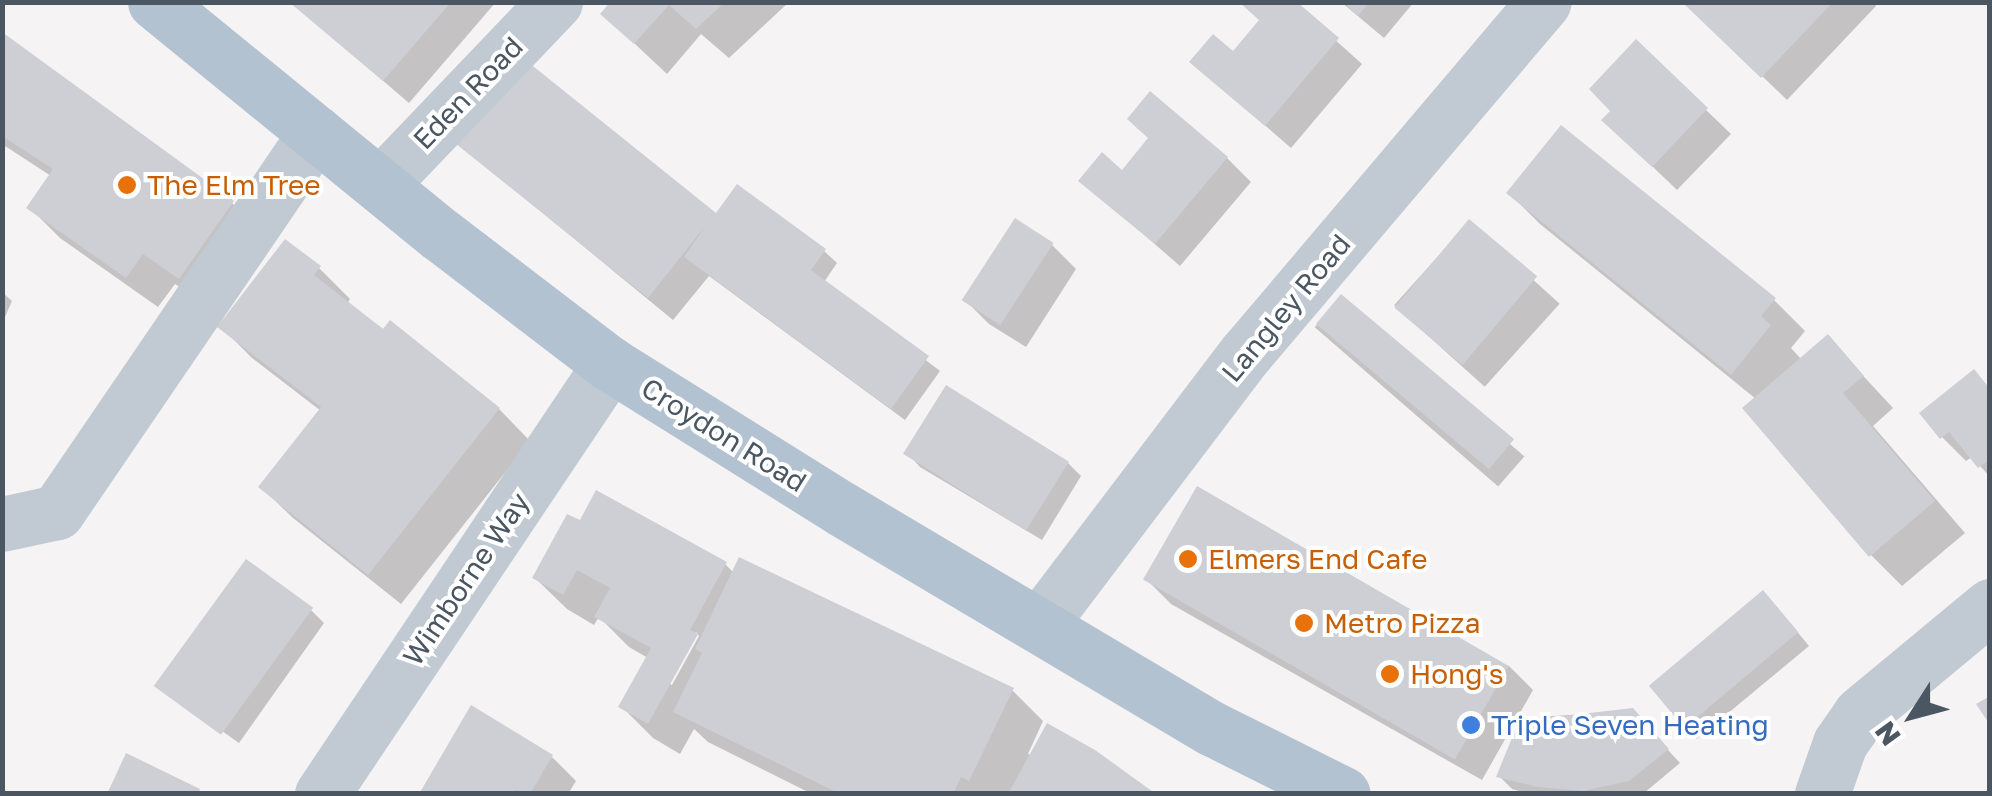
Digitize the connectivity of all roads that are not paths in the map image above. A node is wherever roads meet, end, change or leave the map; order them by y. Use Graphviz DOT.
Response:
graph roads {
  1 [pos="156,2"];
  2 [pos="554,2"];
  3 [pos="1544,2"];
  4 [pos="316,133"];
  5 [pos="381,184"];
  6 [pos="610,364"];
  7 [pos="2,524"];
  8 [pos="1990,606"];
  9 [pos="1040,624"];
  10 [pos="1213,730"];
  11 [pos="322,794"];
  12 [pos="1252,794"];
  13 [pos="1343,794"];
  14 [pos="1822,794"];
  1 -- 4 [label="main road, Croydon Road"];
  2 -- 5 [label="street, Eden Road"];
  3 -- 9 [label="street, Langley Road"];
  4 -- 5 [label="main road, Croydon Road"];
  4 -- 7 [label="street"];
  5 -- 6 [label="main road, Croydon Road"];
  6 -- 9 [label="main road, Croydon Road"];
  6 -- 11 [label="street, Wimborne Way"];
  8 -- 14 [label="street"];
  9 -- 10 [label="main road, Croydon Road"];
  10 -- 12 [label="main road"];
  10 -- 13 [label="main road, Croydon Road"];
}
